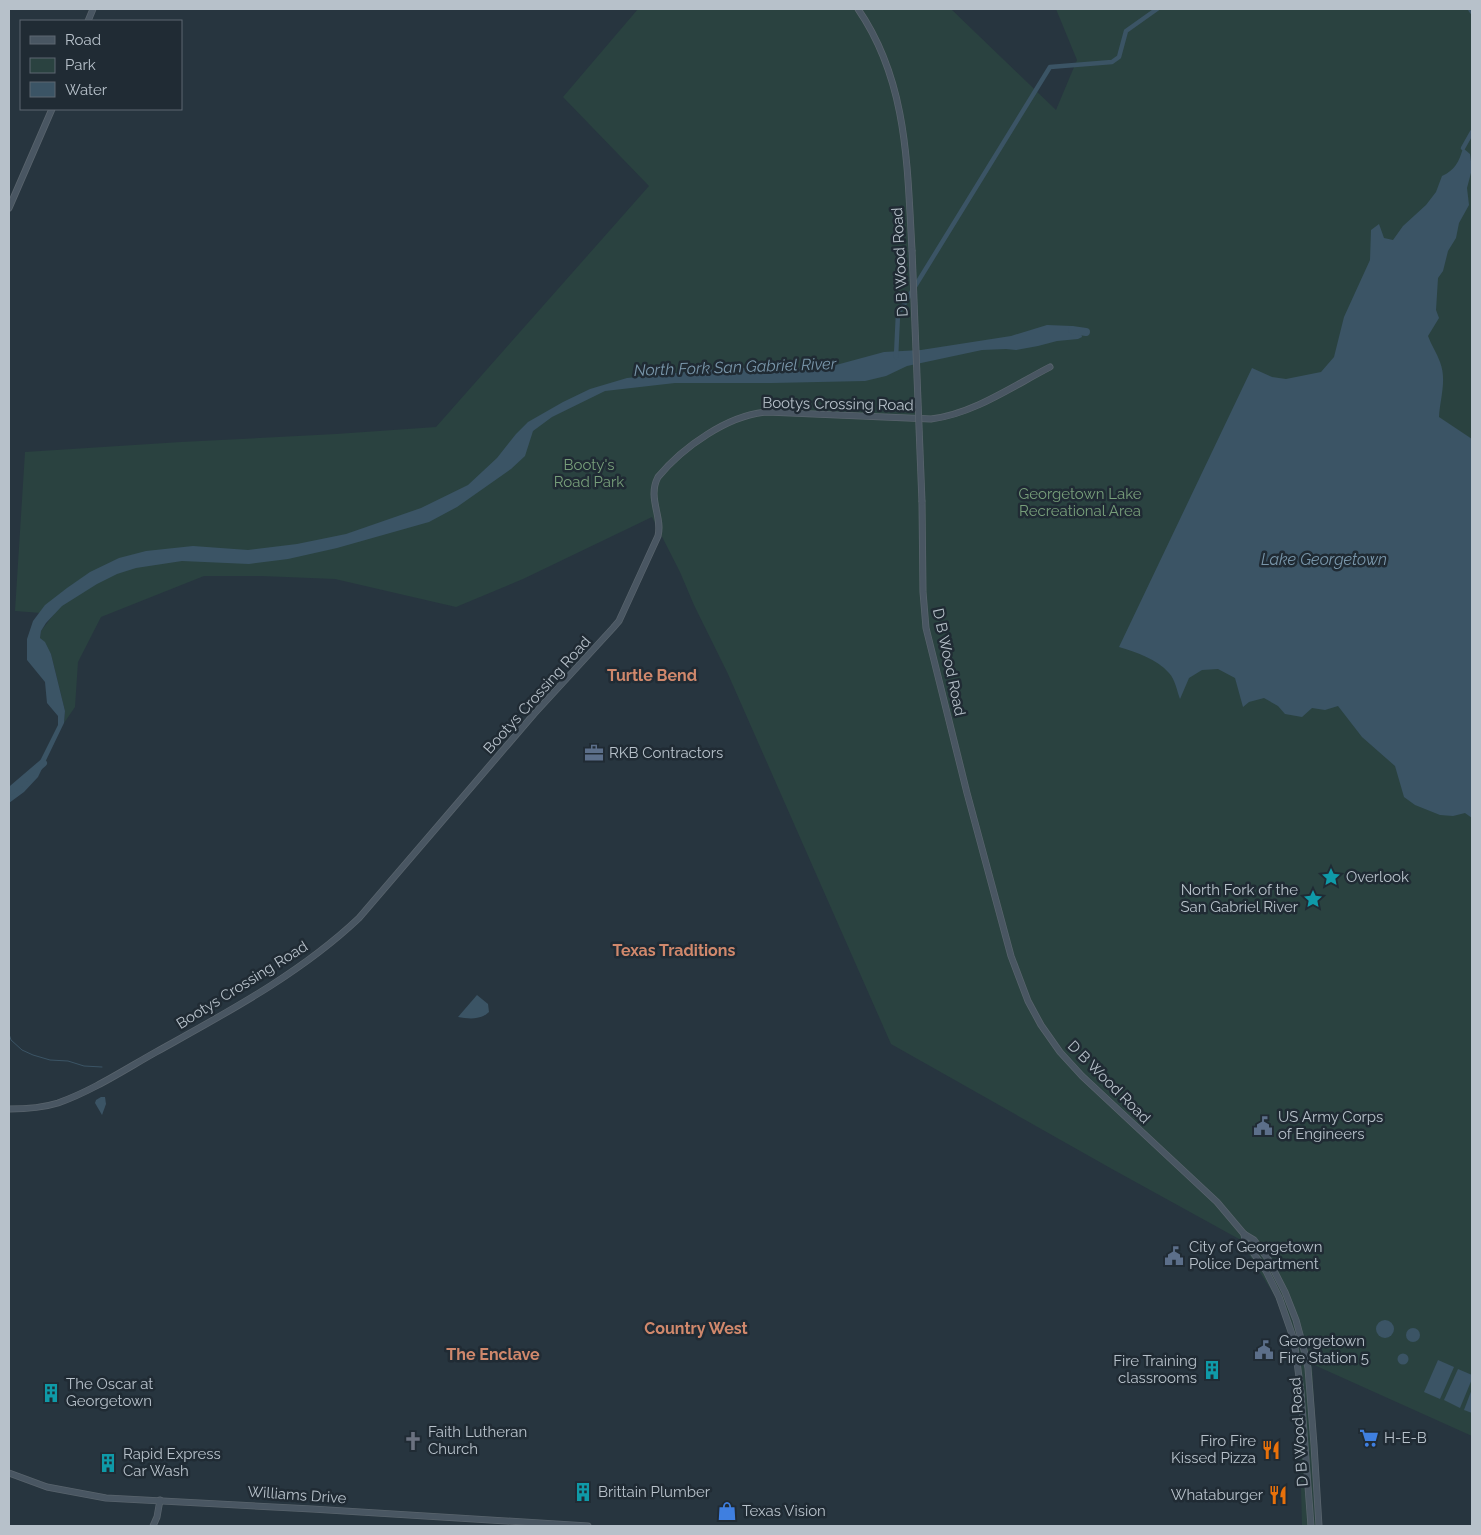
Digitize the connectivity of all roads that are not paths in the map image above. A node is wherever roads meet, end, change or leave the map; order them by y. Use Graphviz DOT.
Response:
graph roads {
  1 [pos="858,9"];
  2 [pos="52,110"];
  3 [pos="9,208"];
  4 [pos="1050,367"];
  5 [pos="9,1109"];
  6 [pos="1244,1234"];
  7 [pos="1278,1278"];
  8 [pos="1272,1283"];
  9 [pos="1294,1340"];
  10 [pos="1302,1340"];
  11 [pos="9,1473"];
  12 [pos="1307,1474"];
  13 [pos="1315,1474"];
  14 [pos="160,1500"];
  15 [pos="153,1526"];
  16 [pos="588,1526"];
  17 [pos="1311,1526"];
  18 [pos="1319,1526"];
  1 -- 6 [label="main road, D B Wood Road, bridge"];
  2 -- 3 [label="main road"];
  4 -- 5 [label="main road, Bootys Crossing Road"];
  6 -- 7 [label="main road, D B Wood Road"];
  6 -- 8 [label="main road, D B Wood Road"];
  7 -- 8 [label="main road"];
  7 -- 10 [label="main road, D B Wood Road"];
  8 -- 9 [label="main road, D B Wood Road"];
  9 -- 10 [label="main road"];
  9 -- 12 [label="main road, D B Wood Road"];
  10 -- 13 [label="main road, D B Wood Road"];
  11 -- 14 [label="main road, Williams Drive"];
  12 -- 13 [label="main road"];
  12 -- 17 [label="main road, D B Wood Road"];
  13 -- 18 [label="main road, D B Wood Road"];
  14 -- 15 [label="main road"];
  14 -- 16 [label="main road, Williams Drive"];
}
